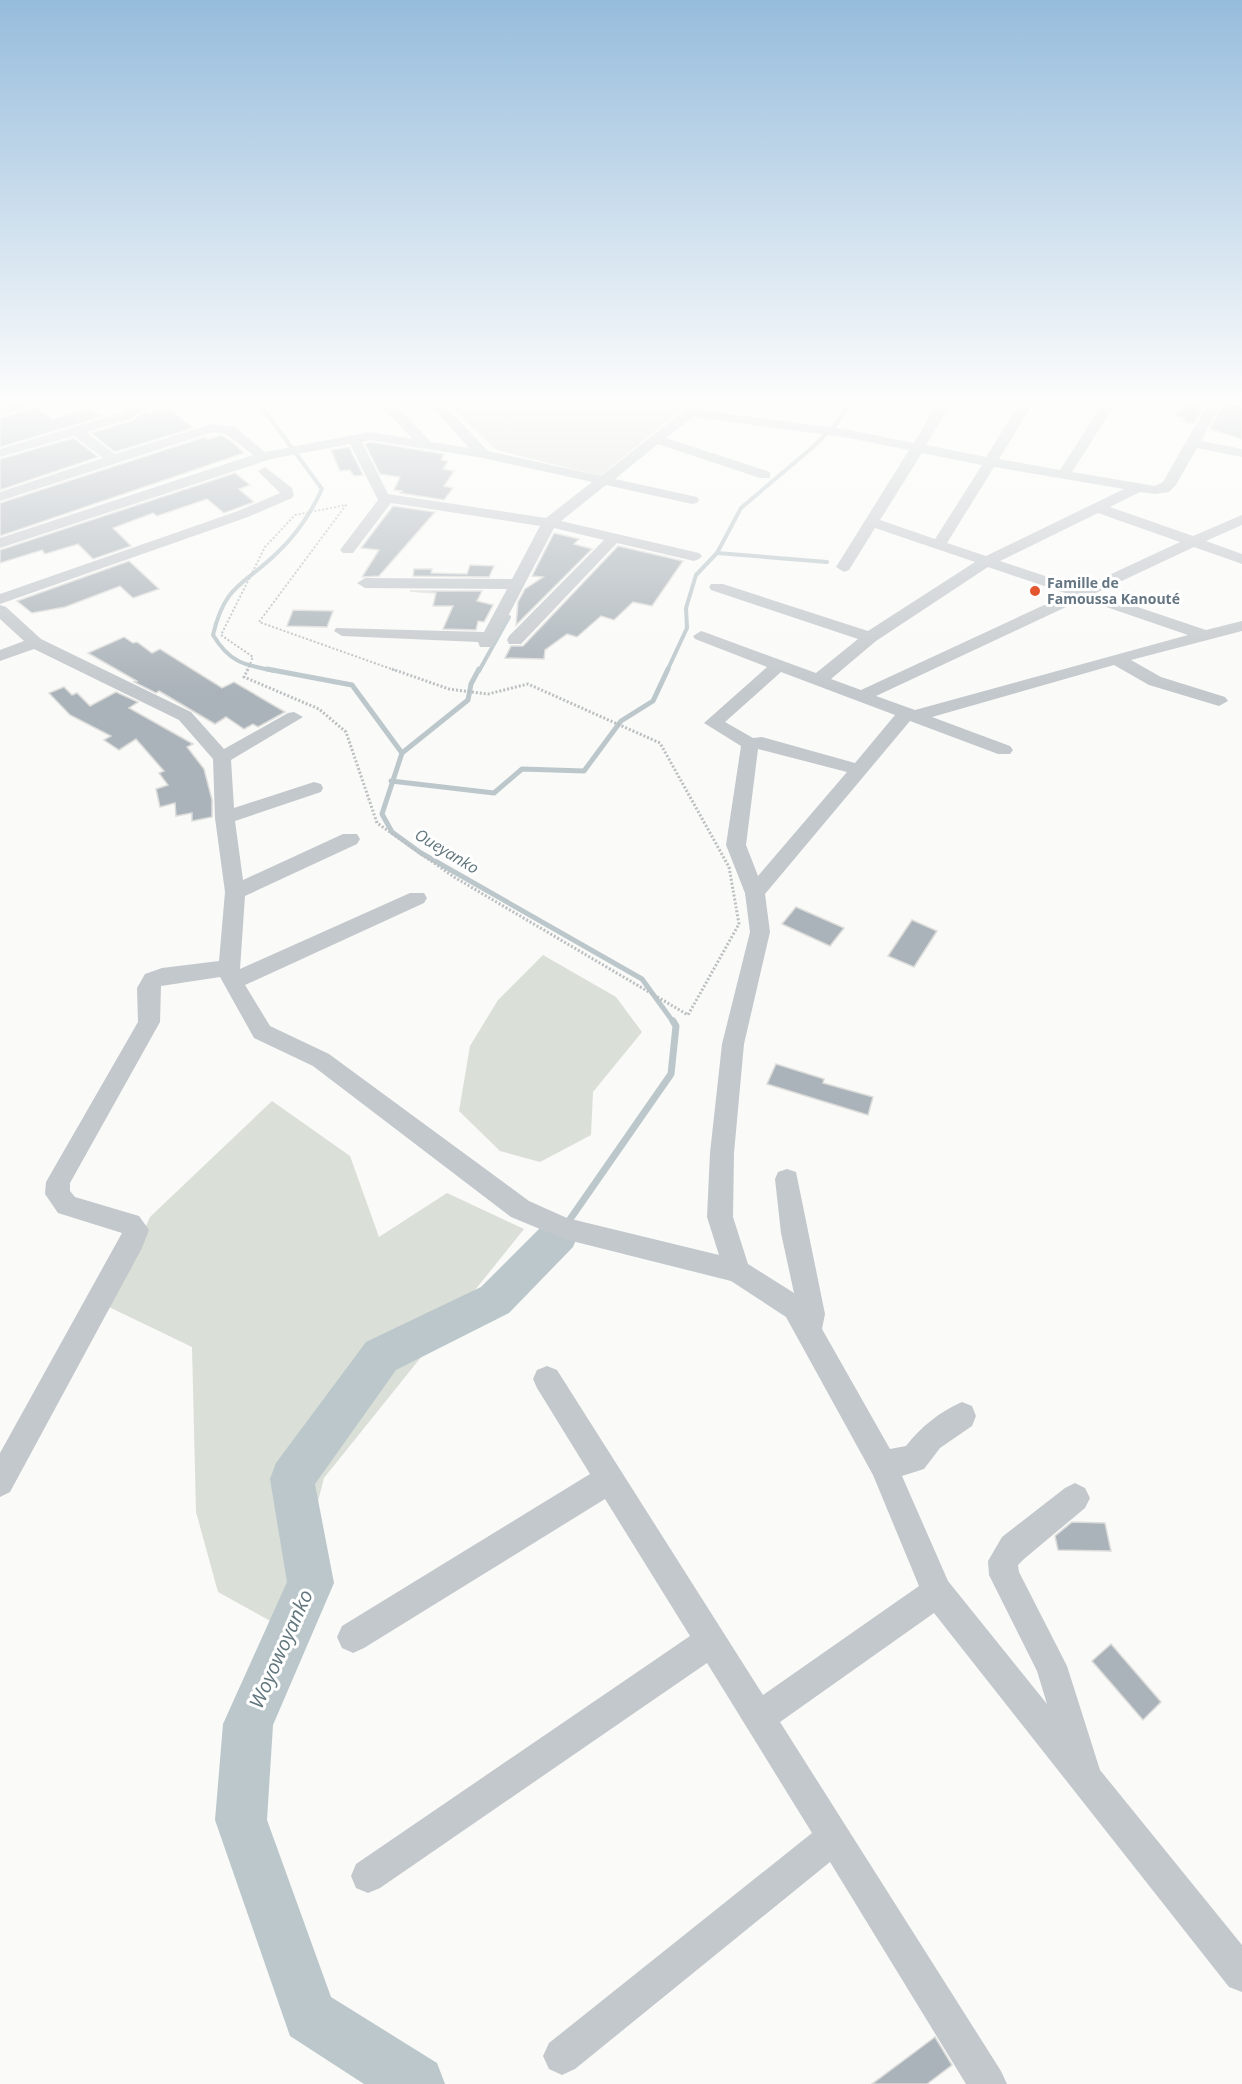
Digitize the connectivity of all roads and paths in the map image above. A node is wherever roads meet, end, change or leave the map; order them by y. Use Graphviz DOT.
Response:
graph roads {
  1 [pos="136,497"];
  2 [pos="282,497"];
  3 [pos="383,497"];
  4 [pos="582,497"];
  5 [pos="679,497"];
  6 [pos="886,497"];
  7 [pos="968,497"];
  8 [pos="1117,497"];
  9 [pos="387,498"];
  10 [pos="692,500"];
  11 [pos="1096,507"];
  12 [pos="1242,519"];
  13 [pos="871,522"];
  14 [pos="549,523"];
  15 [pos="614,538"];
  16 [pos="1195,542"];
  17 [pos="0,543"];
  18 [pos="939,544"];
  19 [pos="348,550"];
  20 [pos="694,556"];
  21 [pos="1242,560"];
  22 [pos="987,561"];
  23 [pos="844,567"];
  24 [pos="365,583"];
  25 [pos="518,584"];
  26 [pos="717,587"];
  27 [pos="1080,593"];
  28 [pos="0,599"];
  29 [pos="0,610"];
  30 [pos="1242,626"];
  31 [pos="342,631"];
  32 [pos="1204,634"];
  33 [pos="701,636"];
  34 [pos="870,637"];
  35 [pos="515,640"];
  36 [pos="35,643"];
  37 [pos="0,656"];
  38 [pos="1116,658"];
  39 [pos="779,665"];
  40 [pos="819,680"];
  41 [pos="862,696"];
  42 [pos="1219,701"];
  43 [pos="911,715"];
  44 [pos="294,717"];
  45 [pos="750,744"];
  46 [pos="1004,750"];
  47 [pos="222,758"];
  48 [pos="860,770"];
  49 [pos="314,788"];
  50 [pos="225,818"];
  51 [pos="350,839"];
  52 [pos="234,892"];
  53 [pos="755,893"];
  54 [pos="417,897"];
  55 [pos="231,975"];
  56 [pos="688,1015"];
  57 [pos="787,1179"];
  58 [pos="737,1271"];
  59 [pos="808,1330"];
  60 [pos="547,1379"];
  61 [pos="962,1416"];
  62 [pos="883,1465"];
  63 [pos="610,1479"];
  64 [pos="0,1482"];
  65 [pos="1075,1498"];
  66 [pos="937,1592"];
  67 [pos="353,1637"];
  68 [pos="711,1641"];
  69 [pos="759,1718"];
  70 [pos="1089,1782"];
  71 [pos="834,1837"];
  72 [pos="368,1876"];
  73 [pos="1242,1974"];
  74 [pos="562,2056"];
  75 [pos="988,2084"];
  1 -- 17 [label="street"];
  2 -- 28 [label="street"];
  3 -- 9 [label="street"];
  4 -- 14 [label="street"];
  5 -- 10 [label="street"];
  6 -- 13 [label="street"];
  7 -- 18 [label="street"];
  8 -- 11 [label="street"];
  9 -- 14 [label="street"];
  9 -- 19 [label="street"];
  11 -- 16 [label="street"];
  11 -- 22 [label="street"];
  12 -- 16 [label="street"];
  13 -- 18 [label="street"];
  13 -- 23 [label="street"];
  14 -- 15 [label="street"];
  14 -- 25 [label="street"];
  15 -- 20 [label="street"];
  15 -- 35 [label="street"];
  16 -- 21 [label="street"];
  16 -- 27 [label="street"];
  18 -- 22 [label="street"];
  22 -- 27 [label="street"];
  22 -- 34 [label="street"];
  24 -- 25 [label="street"];
  25 -- 31 [label="street"];
  26 -- 34 [label="street"];
  27 -- 32 [label="street"];
  27 -- 41 [label="street"];
  29 -- 36 [label="street"];
  30 -- 32 [label="street"];
  32 -- 38 [label="street"];
  33 -- 39 [label="street"];
  34 -- 40 [label="street"];
  36 -- 37 [label="street"];
  36 -- 47 [label="street"];
  38 -- 42 [label="street"];
  38 -- 43 [label="street"];
  39 -- 40 [label="street"];
  39 -- 45 [label="street"];
  40 -- 41 [label="street"];
  41 -- 43 [label="street"];
  43 -- 46 [label="street"];
  43 -- 48 [label="street"];
  44 -- 47 [label="street"];
  45 -- 48 [label="street"];
  45 -- 53 [label="street"];
  47 -- 50 [label="street"];
  48 -- 53 [label="street"];
  49 -- 50 [label="street"];
  50 -- 52 [label="street"];
  51 -- 52 [label="street"];
  52 -- 55 [label="street"];
  53 -- 58 [label="street"];
  54 -- 55 [label="street"];
  55 -- 58 [label="street"];
  55 -- 64 [label="street"];
  56 -- 56 [label="path"];
  57 -- 59 [label="street"];
  58 -- 59 [label="street"];
  59 -- 62 [label="street"];
  60 -- 63 [label="street"];
  61 -- 62 [label="street"];
  62 -- 66 [label="street"];
  63 -- 67 [label="street"];
  63 -- 68 [label="street"];
  65 -- 70 [label="street"];
  66 -- 69 [label="street"];
  66 -- 70 [label="street"];
  68 -- 69 [label="street"];
  68 -- 72 [label="street"];
  69 -- 71 [label="street"];
  70 -- 73 [label="street"];
  71 -- 74 [label="street"];
  71 -- 75 [label="street"];
}
